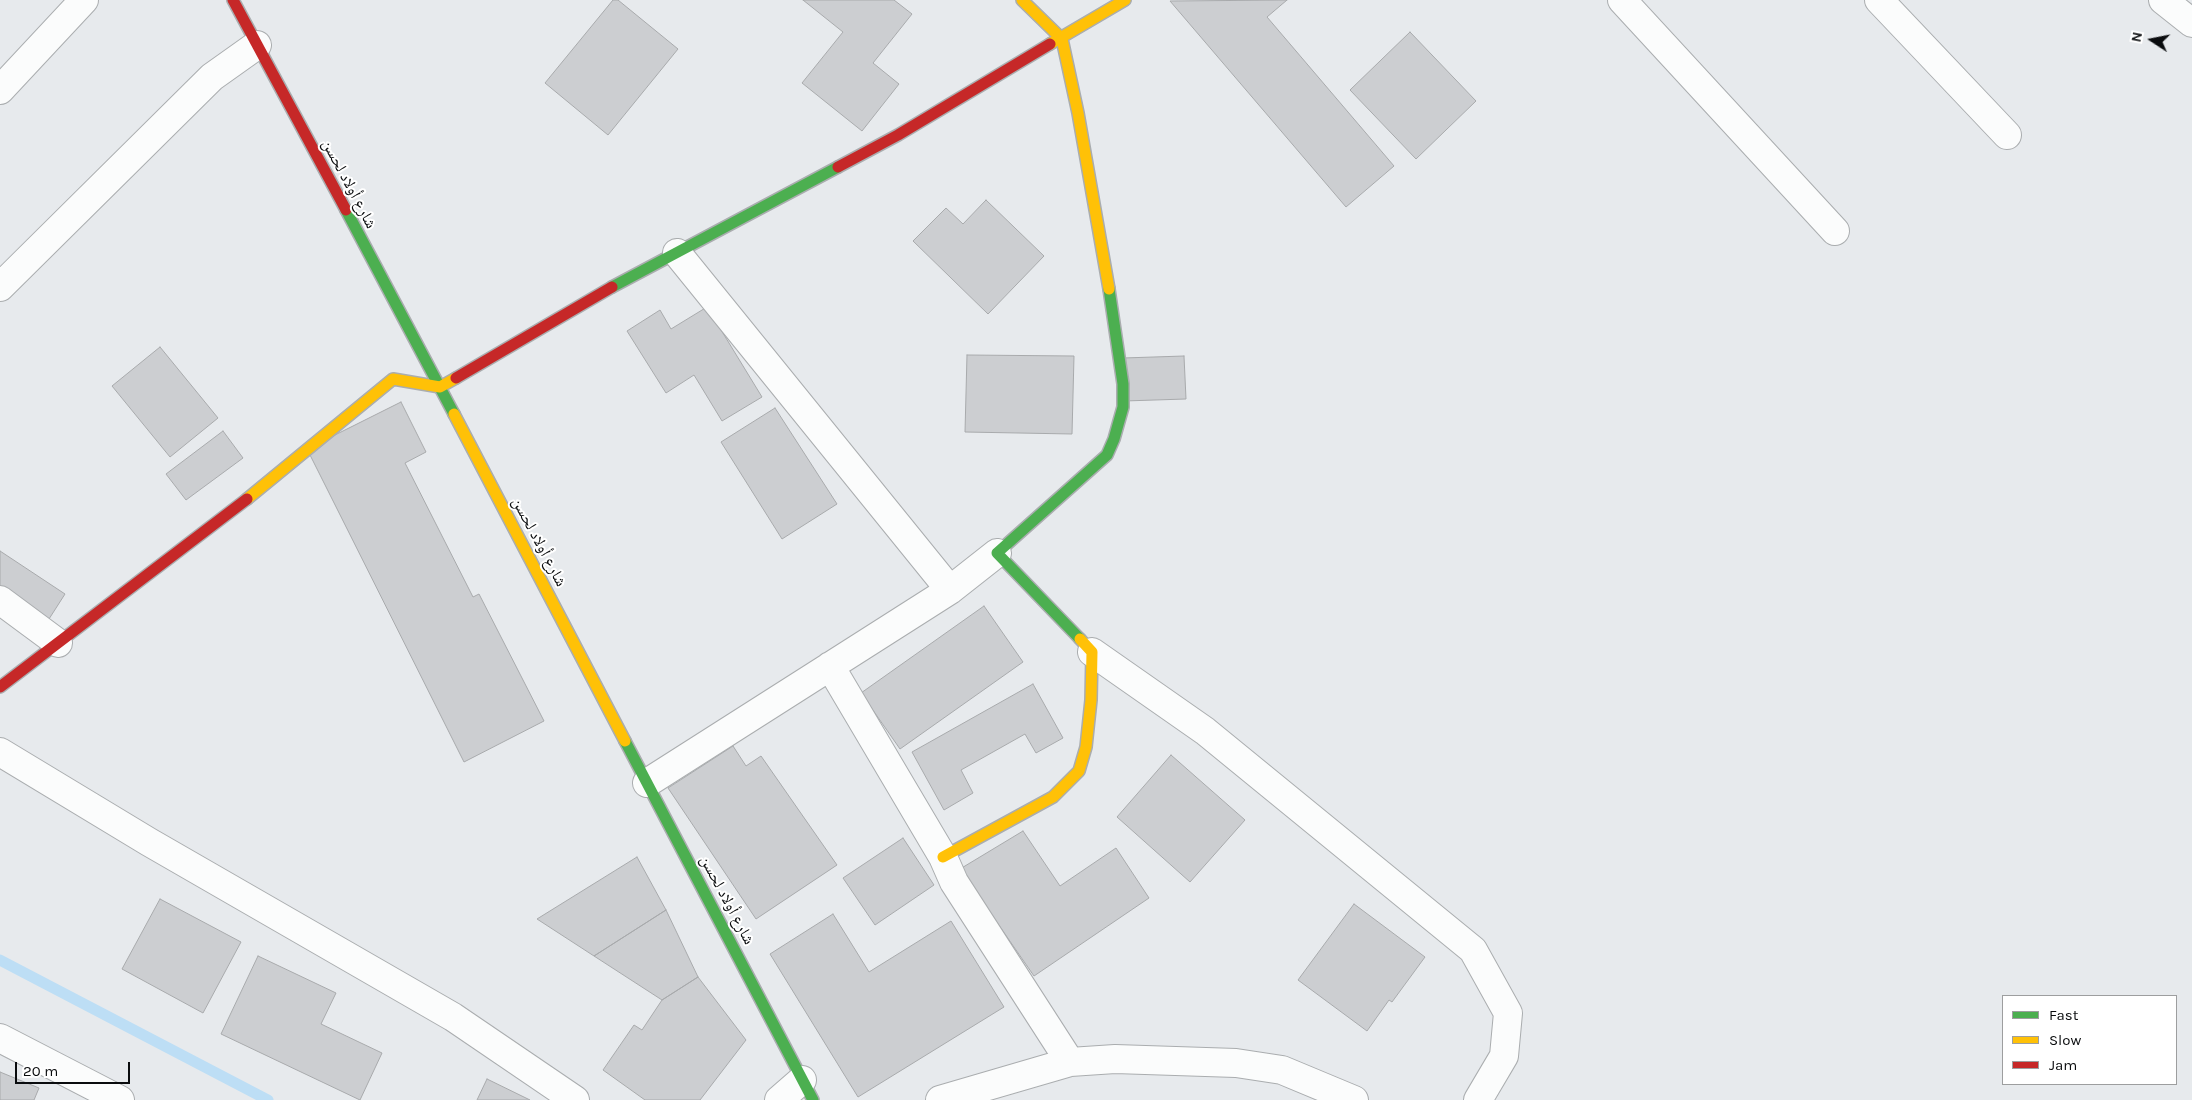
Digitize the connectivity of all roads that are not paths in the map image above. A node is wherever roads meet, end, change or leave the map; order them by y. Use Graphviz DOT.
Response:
graph roads {
  1 [pos="84,0"];
  2 [pos="233,0"];
  3 [pos="1022,0"];
  4 [pos="1125,0"];
  5 [pos="1622,0"];
  6 [pos="1879,0"];
  7 [pos="2163,0"];
  8 [pos="2192,22"];
  9 [pos="1062,39"];
  10 [pos="257,45"];
  11 [pos="0,90"];
  12 [pos="2007,135"];
  13 [pos="1834,231"];
  14 [pos="677,252"];
  15 [pos="0,287"];
  16 [pos="440,387"];
  17 [pos="997,553"];
  18 [pos="950,590"];
  19 [pos="0,600"];
  20 [pos="58,643"];
  21 [pos="1092,652"];
  22 [pos="830,666"];
  23 [pos="0,686"];
  24 [pos="0,752"];
  25 [pos="647,783"];
  26 [pos="944,857"];
  27 [pos="0,1038"];
  28 [pos="1070,1062"];
  29 [pos="808,1090"];
  30 [pos="120,1100"];
  31 [pos="575,1100"];
  32 [pos="779,1100"];
  33 [pos="940,1100"];
  34 [pos="1354,1100"];
  35 [pos="1478,1100"];
  1 -- 11 [label="street"];
  2 -- 10 [label="street, شارع أولاد لحسن"];
  3 -- 9 [label="street"];
  4 -- 9 [label="street"];
  5 -- 13 [label="street"];
  6 -- 12 [label="street"];
  7 -- 8 [label="street"];
  9 -- 14 [label="street"];
  9 -- 17 [label="street"];
  10 -- 15 [label="street"];
  10 -- 16 [label="street, شارع أولاد لحسن"];
  14 -- 16 [label="street"];
  14 -- 18 [label="street"];
  16 -- 20 [label="street"];
  16 -- 25 [label="street, شارع أولاد لحسن"];
  17 -- 18 [label="street"];
  17 -- 21 [label="street"];
  18 -- 22 [label="street"];
  19 -- 20 [label="street"];
  20 -- 23 [label="street"];
  21 -- 26 [label="street"];
  21 -- 35 [label="street"];
  22 -- 25 [label="street"];
  22 -- 26 [label="street"];
  24 -- 31 [label="street"];
  25 -- 29 [label="street, شارع أولاد لحسن"];
  26 -- 28 [label="street"];
  27 -- 30 [label="street"];
  28 -- 33 [label="street"];
  28 -- 34 [label="street"];
  29 -- 32 [label="street"];
}
